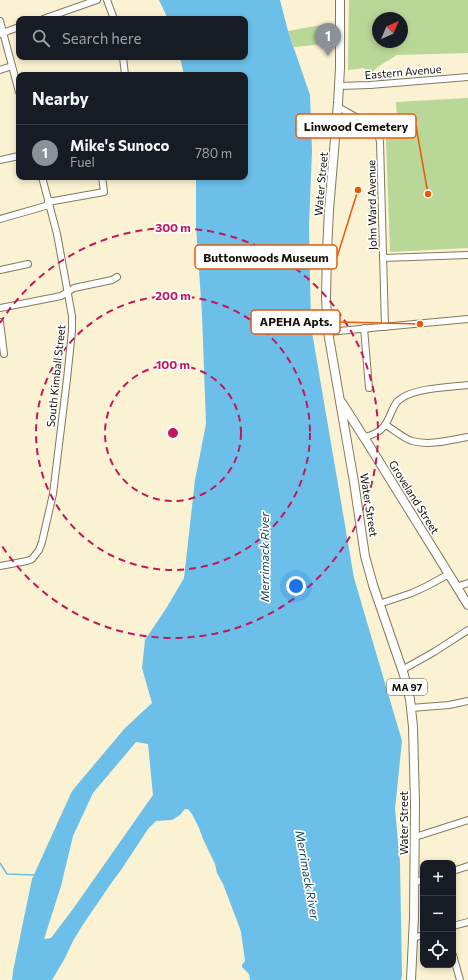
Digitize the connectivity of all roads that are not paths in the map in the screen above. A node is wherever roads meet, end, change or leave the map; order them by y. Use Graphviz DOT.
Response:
graph roads {
  1 [pos="97,0"];
  2 [pos="107,0"];
  3 [pos="334,0"];
  4 [pos="340,0"];
  5 [pos="52,16"];
  6 [pos="113,16"];
  7 [pos="0,21"];
  8 [pos="16,28"];
  9 [pos="340,28"];
  10 [pos="2,33"];
  11 [pos="123,60"];
  12 [pos="12,66"];
  13 [pos="0,70"];
  14 [pos="125,72"];
  15 [pos="468,76"];
  16 [pos="16,81"];
  17 [pos="339,86"];
  18 [pos="338,107"];
  19 [pos="16,157"];
  20 [pos="0,160"];
  21 [pos="43,180"];
  22 [pos="102,180"];
  23 [pos="49,203"];
  24 [pos="0,219"];
  25 [pos="468,255"];
  26 [pos="383,258"];
  27 [pos="28,264"];
  28 [pos="0,270"];
  29 [pos="117,277"];
  30 [pos="68,292"];
  31 [pos="0,308"];
  32 [pos="468,319"];
  33 [pos="0,322"];
  34 [pos="385,327"];
  35 [pos="364,328"];
  36 [pos="328,332"];
  37 [pos="4,354"];
  38 [pos="468,385"];
  39 [pos="369,388"];
  40 [pos="341,401"];
  41 [pos="386,425"];
  42 [pos="365,437"];
  43 [pos="468,437"];
  44 [pos="0,566"];
  45 [pos="449,574"];
  46 [pos="468,583"];
  47 [pos="457,587"];
  48 [pos="379,604"];
  49 [pos="468,605"];
  50 [pos="468,630"];
  51 [pos="402,670"];
  52 [pos="467,703"];
  53 [pos="411,708"];
  54 [pos="468,820"];
  55 [pos="415,837"];
  56 [pos="468,866"];
  57 [pos="456,870"];
  58 [pos="419,881"];
  59 [pos="468,922"];
  60 [pos="456,925"];
  61 [pos="420,937"];
  62 [pos="413,938"];
  63 [pos="456,966"];
  64 [pos="411,980"];
  65 [pos="460,980"];
  1 -- 5 [label="street"];
  2 -- 6 [label="street"];
  3 -- 9 [label="main road, Water Street"];
  4 -- 9 [label="main road, Water Street / MA 97"];
  7 -- 10 [label="street"];
  8 -- 10 [label="street"];
  9 -- 17 [label="main road, Water Street / MA 97"];
  10 -- 12 [label="street"];
  11 -- 14 [label="street"];
  12 -- 13 [label="street"];
  12 -- 16 [label="street"];
  15 -- 17 [label="street, Eastern Avenue"];
  17 -- 18 [label="main road, Water Street / MA 97"];
  18 -- 26 [label="street, John Ward Avenue"];
  18 -- 36 [label="main road, Water Street / MA 97"];
  19 -- 20 [label="street"];
  21 -- 23 [label="street, South Kimball Street"];
  22 -- 23 [label="street"];
  23 -- 24 [label="street"];
  23 -- 30 [label="street, South Kimball Street"];
  25 -- 26 [label="street"];
  26 -- 34 [label="street, John Ward Avenue"];
  27 -- 28 [label="street"];
  29 -- 30 [label="street"];
  30 -- 31 [label="street"];
  30 -- 44 [label="street, South Kimball Street"];
  32 -- 34 [label="street"];
  33 -- 37 [label="street"];
  34 -- 35 [label="street"];
  35 -- 36 [label="street"];
  35 -- 39 [label="street"];
  36 -- 40 [label="main road, Water Street / MA 97"];
  38 -- 41 [label="street"];
  40 -- 42 [label="main road, Groveland Street"];
  40 -- 48 [label="main road, Water Street / MA 97"];
  41 -- 42 [label="street"];
  41 -- 43 [label="street"];
  42 -- 45 [label="main road, Groveland Street"];
  45 -- 47 [label="main road, Groveland Street"];
  45 -- 48 [label="street"];
  46 -- 47 [label="street"];
  47 -- 49 [label="main road, Groveland Street"];
  48 -- 51 [label="main road, Water Street / MA 97"];
  50 -- 51 [label="street"];
  51 -- 53 [label="main road, Water Street / MA 97"];
  52 -- 53 [label="street"];
  53 -- 55 [label="main road, Water Street / MA 97"];
  54 -- 55 [label="street"];
  55 -- 58 [label="main road, Water Street / MA 97"];
  56 -- 57 [label="street"];
  58 -- 62 [label="main road, Water Street / MA 97"];
  59 -- 60 [label="street"];
  61 -- 62 [label="street"];
  62 -- 64 [label="main road, Water Street / MA 97"];
  63 -- 65 [label="street"];
}
